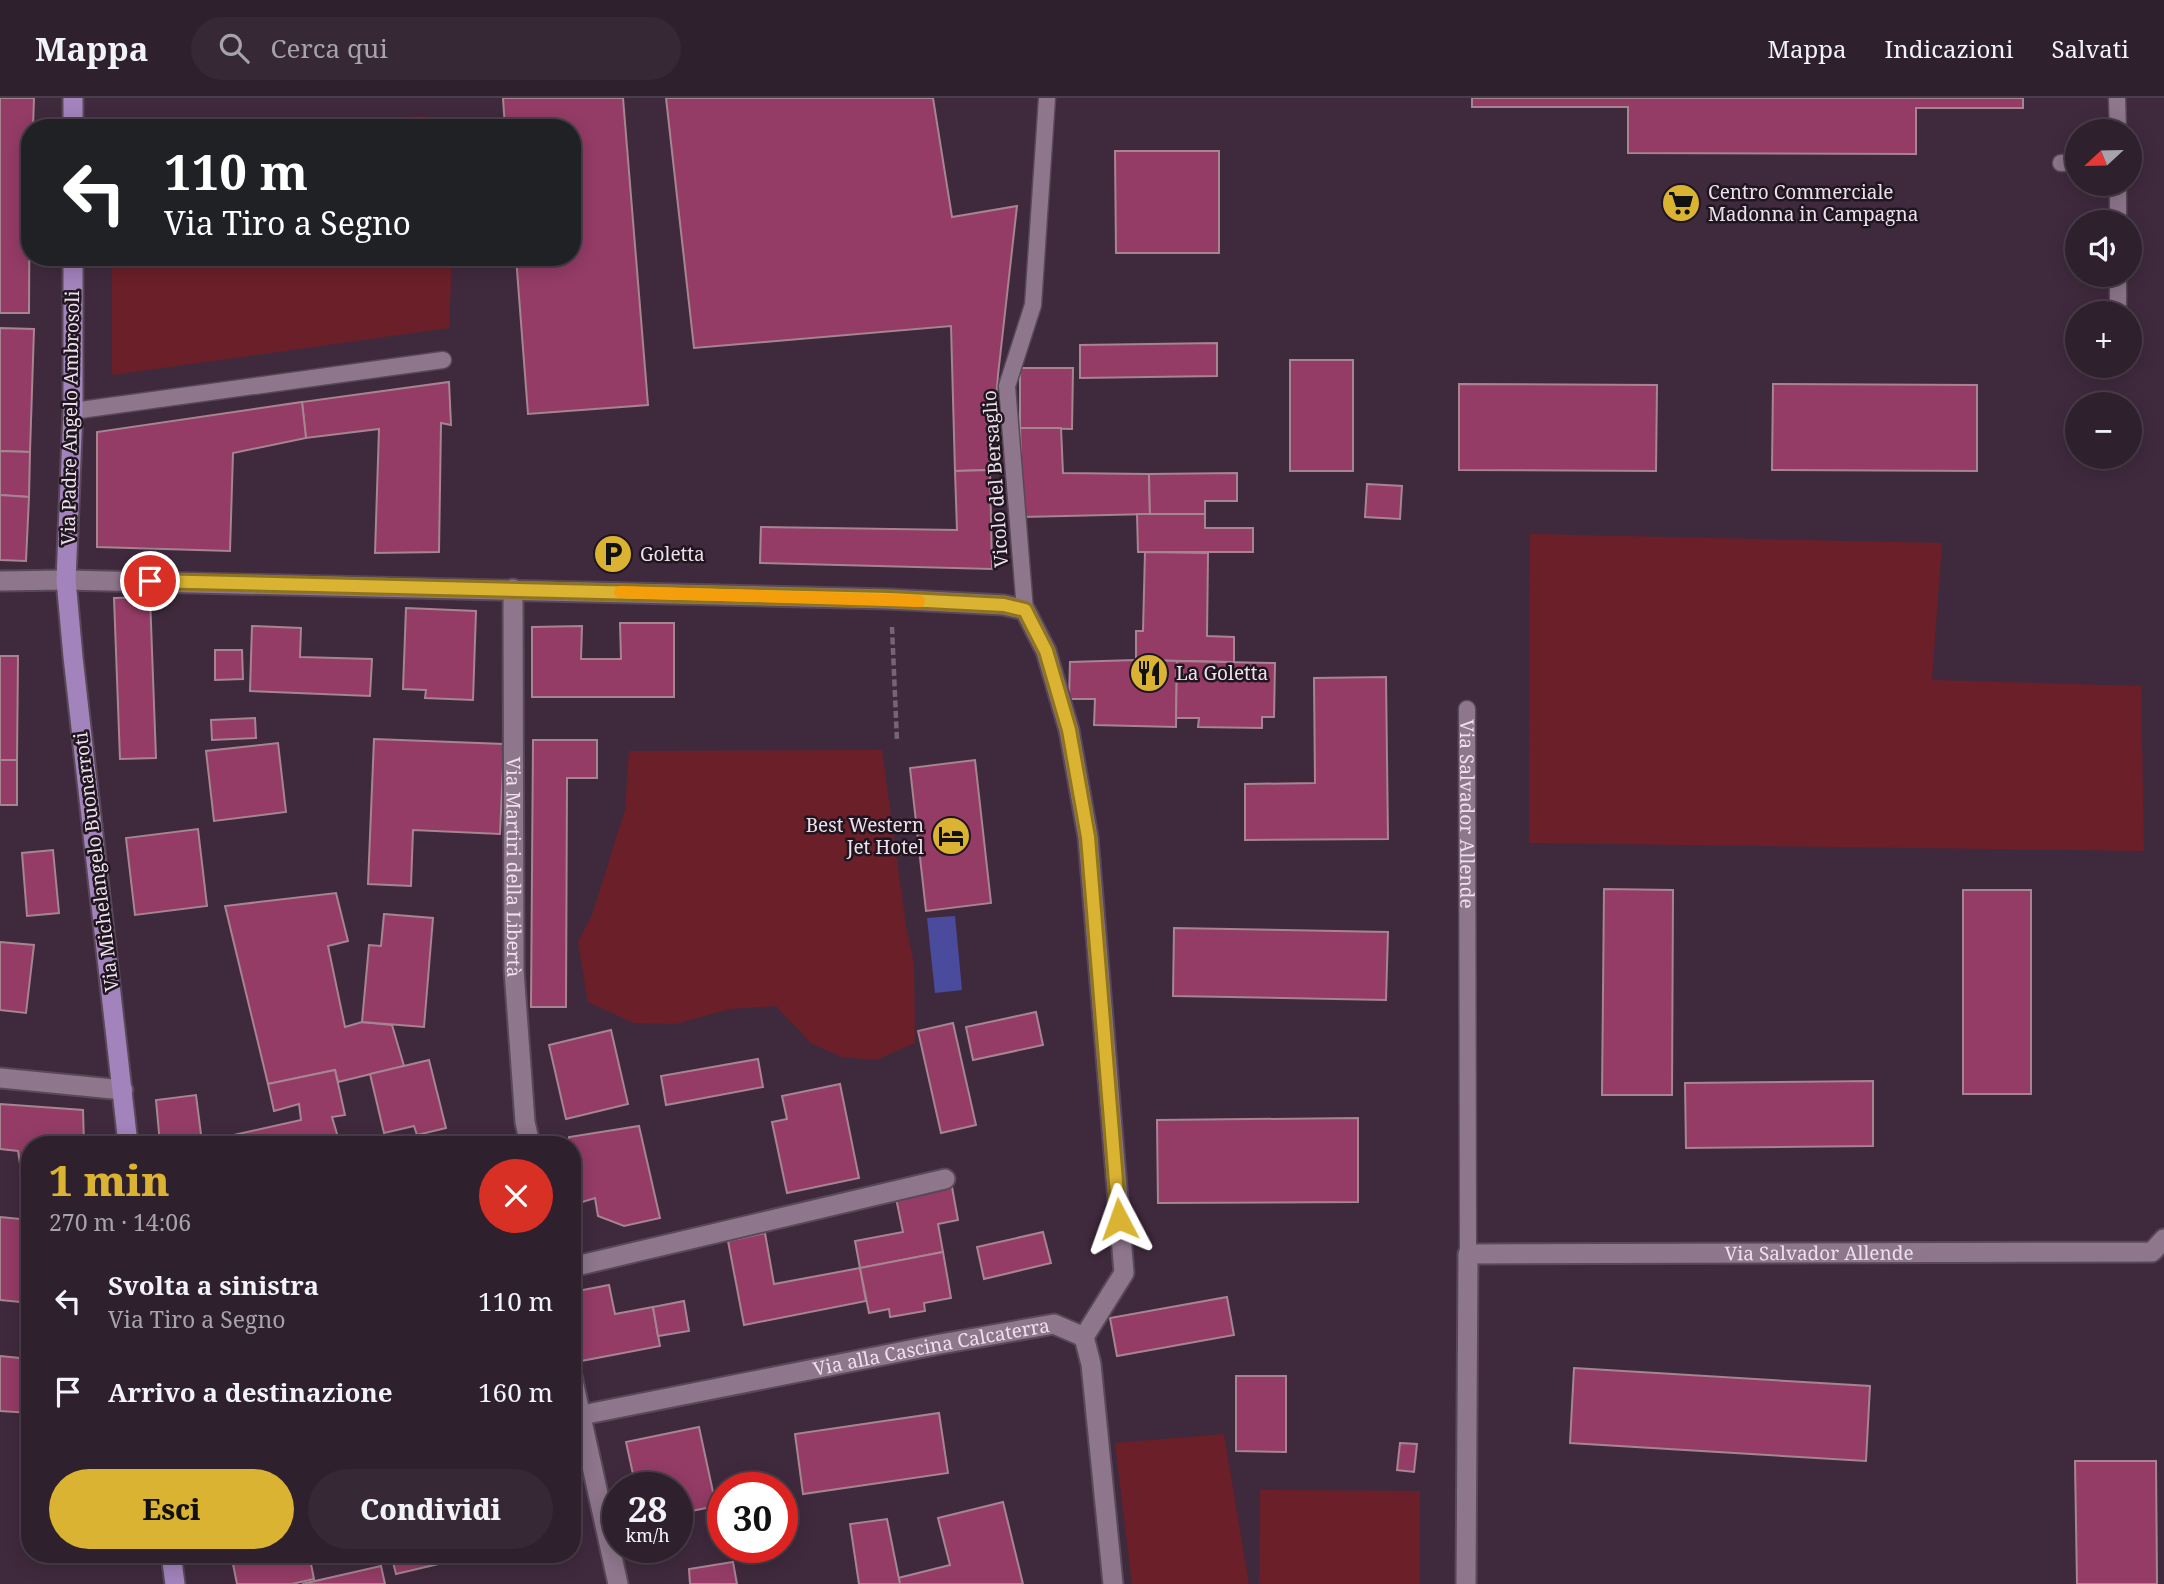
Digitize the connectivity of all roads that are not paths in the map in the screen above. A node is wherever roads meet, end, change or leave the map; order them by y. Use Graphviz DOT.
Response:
graph roads {
  1 [pos="73,98"];
  2 [pos="1047,98"];
  3 [pos="2117,98"];
  4 [pos="73,119"];
  5 [pos="2118,119"];
  6 [pos="73,266"];
  7 [pos="443,360"];
  8 [pos="72,411"];
  9 [pos="66,580"];
  10 [pos="0,581"];
  11 [pos="513,589"];
  12 [pos="1025,610"];
  13 [pos="1467,709"];
  14 [pos="0,1078"];
  15 [pos="123,1090"];
  16 [pos="127,1136"];
  17 [pos="529,1136"];
  18 [pos="945,1179"];
  19 [pos="2164,1239"];
  20 [pos="1468,1254"];
  21 [pos="581,1265"];
  22 [pos="1084,1337"];
  23 [pos="581,1415"];
  24 [pos="581,1436"];
  25 [pos="172,1563"];
  26 [pos="175,1584"];
  27 [pos="618,1584"];
  28 [pos="1113,1584"];
  29 [pos="1466,1584"];
  1 -- 4 [label="main road"];
  2 -- 12 [label="lane, Vicolo del Bersaglio"];
  3 -- 5 [label="lane"];
  6 -- 8 [label="main road, Via Padre Angelo Ambrosoli"];
  7 -- 8 [label="lane"];
  8 -- 9 [label="main road, Via Padre Angelo Ambrosoli"];
  9 -- 10 [label="street"];
  9 -- 11 [label="street"];
  9 -- 15 [label="main road, Via Michelangelo Buonarroti"];
  11 -- 12 [label="street"];
  11 -- 17 [label="street, Via Martiri della Libertà"];
  12 -- 22 [label="street"];
  13 -- 20 [label="lane, Via Salvador Allende"];
  14 -- 15 [label="street"];
  15 -- 16 [label="main road, Via Michelangelo Buonarroti"];
  18 -- 21 [label="street"];
  19 -- 20 [label="street, Via Salvador Allende"];
  20 -- 29 [label="street, Via Salvador Allende"];
  22 -- 23 [label="street, Via alla Cascina Calcaterra"];
  22 -- 28 [label="street"];
  24 -- 27 [label="street"];
  25 -- 26 [label="main road"];
}
